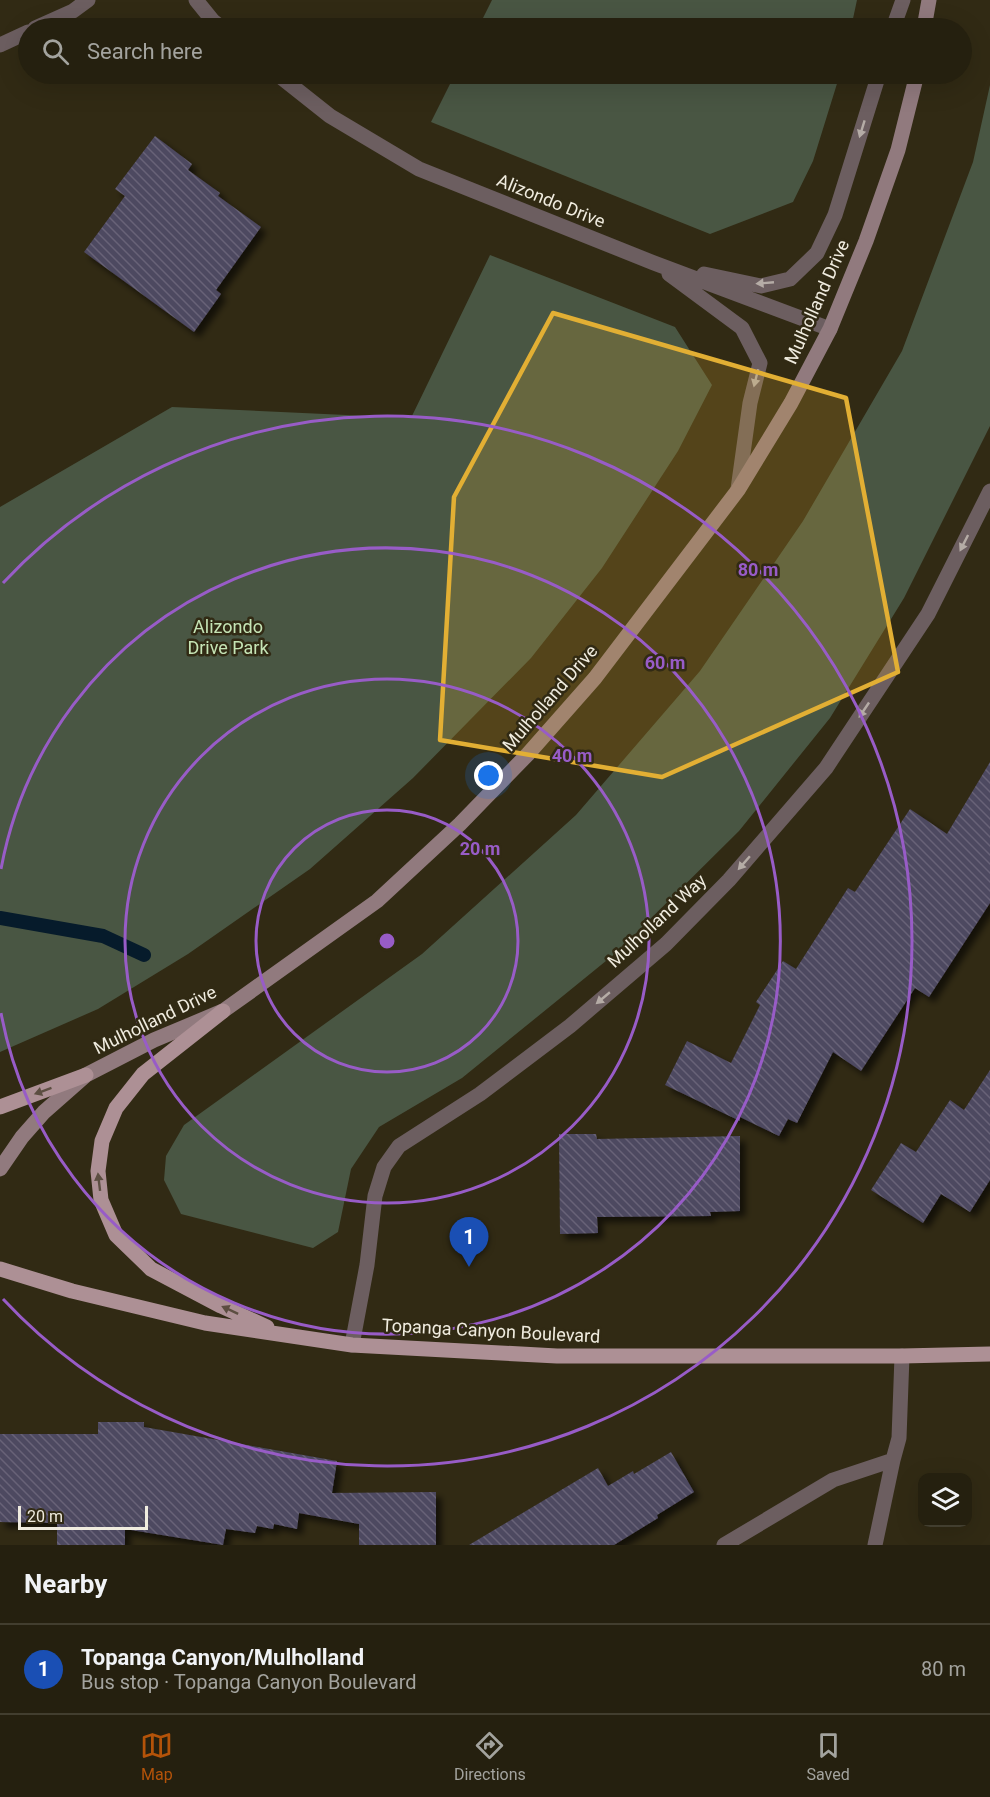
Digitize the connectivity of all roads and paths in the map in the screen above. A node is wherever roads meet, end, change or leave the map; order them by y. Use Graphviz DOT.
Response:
graph roads {
  1 [pos="88,0"];
  2 [pos="196,0"];
  3 [pos="903,0"];
  4 [pos="929,0"];
  5 [pos="57,18"];
  6 [pos="211,18"];
  7 [pos="897,18"];
  8 [pos="926,18"];
  9 [pos="18,37"];
  10 [pos="0,45"];
  11 [pos="290,84"];
  12 [pos="876,84"];
  13 [pos="914,84"];
  14 [pos="654,263"];
  15 [pos="830,329"];
  16 [pos="738,490"];
  17 [pos="990,491"];
  18 [pos="223,1011"];
  19 [pos="86,1075"];
  20 [pos="0,1107"];
  21 [pos="0,1169"];
  22 [pos="0,1269"];
  23 [pos="284,1335"];
  24 [pos="352,1345"];
  25 [pos="990,1354"];
  26 [pos="902,1356"];
  27 [pos="893,1460"];
  28 [pos="724,1545"];
  29 [pos="875,1545"];
  1 -- 5 [label="street"];
  2 -- 6 [label="street"];
  3 -- 7 [label="street"];
  4 -- 8 [label="main road"];
  9 -- 10 [label="street"];
  11 -- 14 [label="street, Alizondo Drive"];
  12 -- 14 [label="street, one-way"];
  13 -- 15 [label="main road, Mulholland Drive"];
  14 -- 15 [label="street, Alizondo Drive"];
  14 -- 16 [label="street, one-way"];
  15 -- 16 [label="main road, Mulholland Drive"];
  16 -- 18 [label="main road, Mulholland Drive"];
  17 -- 24 [label="street, Mulholland Way, one-way"];
  18 -- 19 [label="main road, Mulholland Drive"];
  23 -- 18 [label="main road, one-way"];
  19 -- 20 [label="main road, one-way"];
  19 -- 21 [label="main road, Mulholland Drive"];
  22 -- 23 [label="main road, Topanga Canyon Boulevard"];
  23 -- 24 [label="main road, Topanga Canyon Boulevard"];
  24 -- 26 [label="main road, Topanga Canyon Boulevard"];
  25 -- 26 [label="main road, Topanga Canyon Boulevard"];
  26 -- 27 [label="street"];
  27 -- 28 [label="street"];
  27 -- 29 [label="street"];
}
